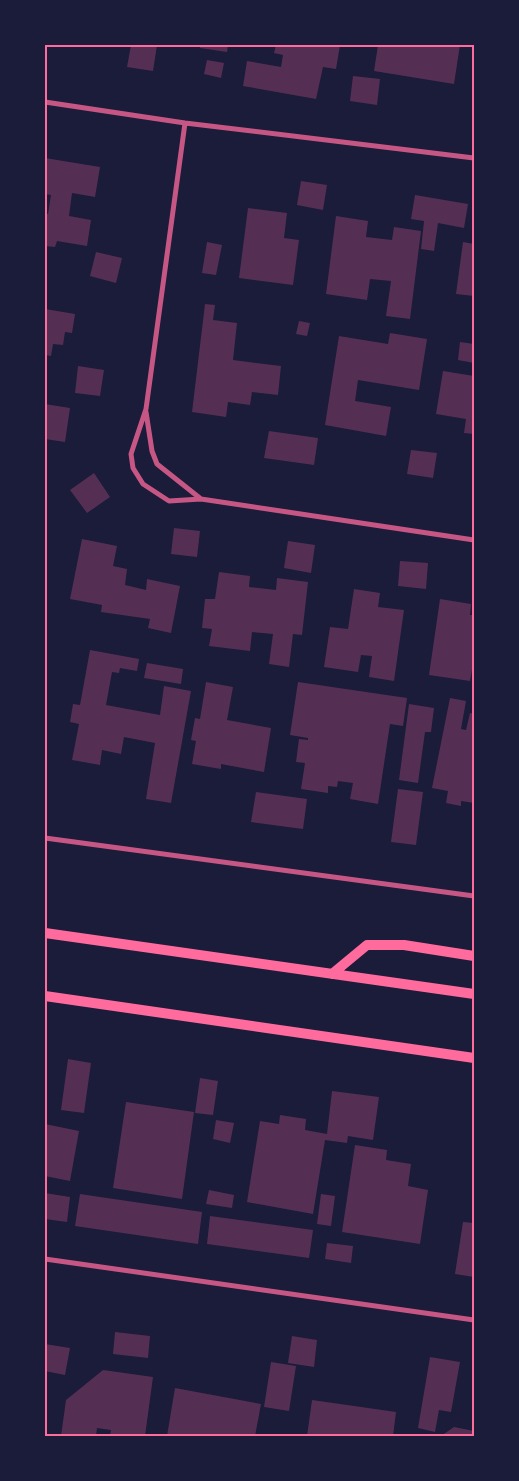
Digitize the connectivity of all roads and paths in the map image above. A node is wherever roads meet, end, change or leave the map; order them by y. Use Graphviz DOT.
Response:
graph roads {
  1 [pos="45,102"];
  2 [pos="186,123"];
  3 [pos="474,158"];
  4 [pos="146,408"];
  5 [pos="201,499"];
  6 [pos="474,540"];
  7 [pos="45,838"];
  8 [pos="474,896"];
  9 [pos="45,933"];
  10 [pos="474,956"];
  11 [pos="332,974"];
  12 [pos="474,994"];
  13 [pos="45,996"];
  14 [pos="474,1058"];
  15 [pos="45,1259"];
  16 [pos="474,1320"];
  1 -- 2 [label="street"];
  2 -- 3 [label="street"];
  2 -- 4 [label="street"];
  4 -- 5 [label="street"];
  4 -- 5 [label="street"];
  5 -- 6 [label="street"];
  7 -- 8 [label="street"];
  9 -- 11 [label="main road"];
  10 -- 11 [label="main road"];
  11 -- 12 [label="main road"];
  13 -- 14 [label="main road"];
  15 -- 16 [label="street"];
}
